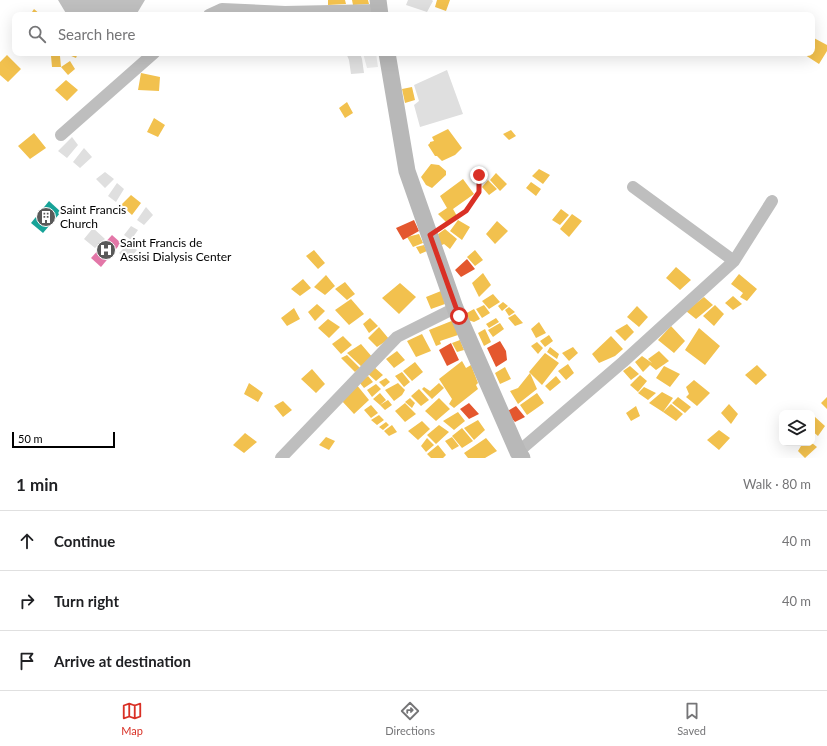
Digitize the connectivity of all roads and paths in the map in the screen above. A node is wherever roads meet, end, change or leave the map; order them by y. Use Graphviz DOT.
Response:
graph roads {
  1 [pos="379,8"];
  2 [pos="216,12"];
  3 [pos="285,12"];
  4 [pos="285,12"];
  5 [pos="151,56"];
  6 [pos="388,56"];
  7 [pos="61,135"];
  8 [pos="479,175"];
  9 [pos="633,187"];
  10 [pos="772,201"];
  11 [pos="430,235"];
  12 [pos="734,261"];
  13 [pos="455,308"];
  14 [pos="520,455"];
  15 [pos="281,458"];
  1 -- 4 [label="street"];
  2 -- 3 [label="street"];
  5 -- 7 [label="street"];
  6 -- 11 [label="street"];
  8 -- 11 [label="path"];
  9 -- 12 [label="street"];
  10 -- 12 [label="street"];
  11 -- 13 [label="street"];
  12 -- 14 [label="street"];
  13 -- 14 [label="street"];
  13 -- 15 [label="street"];
}
